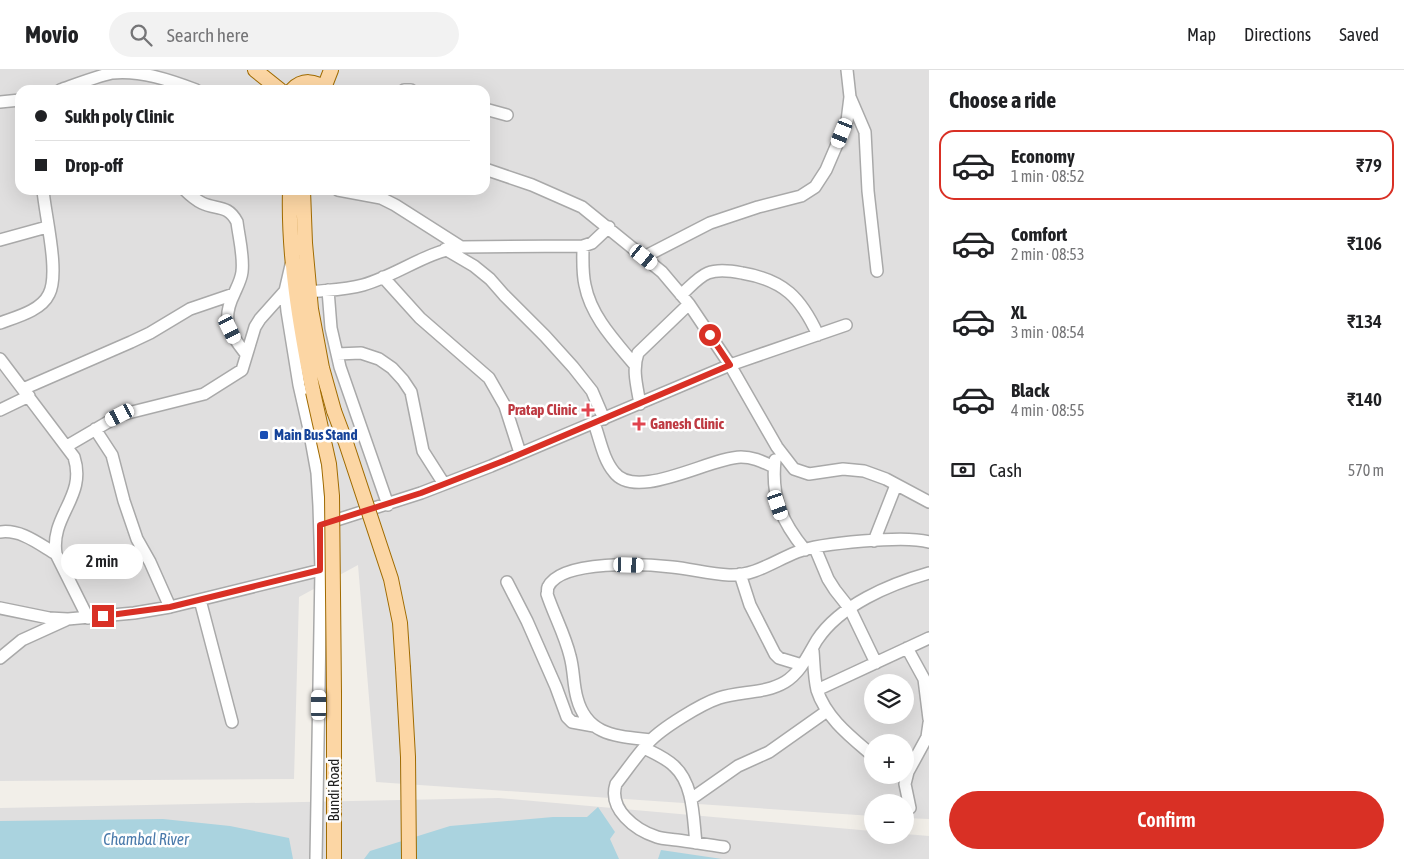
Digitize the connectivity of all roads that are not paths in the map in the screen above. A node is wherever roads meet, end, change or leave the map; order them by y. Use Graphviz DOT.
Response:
graph roads {
  1 [pos="255,70"];
  2 [pos="331,70"];
  3 [pos="847,70"];
  4 [pos="111,71"];
  5 [pos="73,85"];
  6 [pos="180,85"];
  7 [pos="274,85"];
  8 [pos="299,85"];
  9 [pos="320,85"];
  10 [pos="326,85"];
  11 [pos="850,97"];
  12 [pos="15,100"];
  13 [pos="0,102"];
  14 [pos="490,110"];
  15 [pos="507,115"];
  16 [pos="490,171"];
  17 [pos="44,195"];
  18 [pos="191,195"];
  19 [pos="290,195"];
  20 [pos="303,195"];
  21 [pos="365,195"];
  22 [pos="47,227"];
  23 [pos="609,227"];
  24 [pos="0,240"];
  25 [pos="583,246"];
  26 [pos="461,247"];
  27 [pos="445,249"];
  28 [pos="293,256"];
  29 [pos="644,257"];
  30 [pos="877,271"];
  31 [pos="383,277"];
  32 [pos="286,290"];
  33 [pos="328,290"];
  34 [pos="309,292"];
  35 [pos="234,294"];
  36 [pos="681,295"];
  37 [pos="689,304"];
  38 [pos="0,323"];
  39 [pos="846,325"];
  40 [pos="818,335"];
  41 [pos="246,354"];
  42 [pos="337,354"];
  43 [pos="0,361"];
  44 [pos="634,364"];
  45 [pos="730,365"];
  46 [pos="26,392"];
  47 [pos="640,404"];
  48 [pos="0,410"];
  49 [pos="599,421"];
  50 [pos="94,429"];
  51 [pos="67,446"];
  52 [pos="776,447"];
  53 [pos="520,453"];
  54 [pos="774,467"];
  55 [pos="444,484"];
  56 [pos="896,485"];
  57 [pos="929,502"];
  58 [pos="388,505"];
  59 [pos="320,525"];
  60 [pos="0,532"];
  61 [pos="874,541"];
  62 [pos="929,542"];
  63 [pos="810,549"];
  64 [pos="56,554"];
  65 [pos="320,570"];
  66 [pos="929,573"];
  67 [pos="740,574"];
  68 [pos="507,582"];
  69 [pos="200,600"];
  70 [pos="170,607"];
  71 [pos="0,608"];
  72 [pos="850,608"];
  73 [pos="88,618"];
  74 [pos="68,619"];
  75 [pos="929,638"];
  76 [pos="908,648"];
  77 [pos="813,651"];
  78 [pos="0,658"];
  79 [pos="876,663"];
  80 [pos="802,665"];
  81 [pos="817,690"];
  82 [pos="827,711"];
  83 [pos="929,719"];
  84 [pos="232,722"];
  85 [pos="929,723"];
  86 [pos="594,726"];
  87 [pos="647,744"];
  88 [pos="864,748"];
  89 [pos="914,757"];
  90 [pos="691,799"];
  91 [pos="696,843"];
  92 [pos="724,847"];
  93 [pos="316,859"];
  94 [pos="334,859"];
  95 [pos="409,859"];
  1 -- 7 [label="main road"];
  2 -- 10 [label="main road"];
  3 -- 11 [label="street"];
  4 -- 5 [label="street"];
  4 -- 6 [label="street"];
  8 -- 9 [label="main road"];
  11 -- 29 [label="street"];
  11 -- 30 [label="street"];
  12 -- 13 [label="street"];
  14 -- 15 [label="street"];
  16 -- 23 [label="street"];
  17 -- 22 [label="street"];
  18 -- 35 [label="street"];
  19 -- 28 [label="main road, Bundi Road"];
  20 -- 34 [label="main road"];
  21 -- 26 [label="street"];
  22 -- 24 [label="street"];
  22 -- 38 [label="street"];
  23 -- 25 [label="street"];
  23 -- 29 [label="street"];
  25 -- 26 [label="street"];
  25 -- 44 [label="street"];
  26 -- 27 [label="street"];
  27 -- 31 [label="street"];
  27 -- 49 [label="street"];
  28 -- 32 [label="street"];
  28 -- 94 [label="main road, Bundi Road, bridge"];
  29 -- 36 [label="street"];
  31 -- 33 [label="street"];
  31 -- 53 [label="street"];
  32 -- 41 [label="street"];
  32 -- 59 [label="street"];
  33 -- 34 [label="street"];
  33 -- 42 [label="street"];
  34 -- 95 [label="main road, bridge"];
  35 -- 41 [label="street"];
  35 -- 46 [label="street"];
  36 -- 37 [label="street"];
  36 -- 40 [label="street"];
  37 -- 44 [label="street"];
  37 -- 45 [label="street"];
  39 -- 40 [label="street"];
  40 -- 45 [label="street"];
  41 -- 50 [label="street"];
  42 -- 55 [label="street"];
  42 -- 58 [label="street"];
  43 -- 46 [label="street"];
  44 -- 47 [label="street"];
  45 -- 47 [label="street"];
  45 -- 52 [label="street"];
  46 -- 48 [label="street"];
  46 -- 51 [label="street"];
  47 -- 49 [label="street"];
  49 -- 53 [label="street"];
  49 -- 54 [label="street"];
  50 -- 51 [label="street"];
  50 -- 70 [label="street"];
  51 -- 64 [label="street"];
  52 -- 54 [label="street"];
  52 -- 56 [label="street"];
  53 -- 55 [label="street"];
  54 -- 63 [label="street"];
  55 -- 58 [label="street"];
  56 -- 57 [label="street"];
  56 -- 61 [label="street"];
  58 -- 59 [label="street"];
  59 -- 65 [label="street"];
  60 -- 64 [label="street"];
  61 -- 62 [label="street"];
  61 -- 63 [label="street"];
  63 -- 67 [label="street"];
  63 -- 72 [label="street"];
  64 -- 73 [label="street"];
  65 -- 69 [label="street"];
  65 -- 93 [label="street"];
  66 -- 72 [label="street"];
  67 -- 80 [label="street"];
  67 -- 86 [label="street"];
  68 -- 86 [label="street"];
  69 -- 70 [label="street"];
  69 -- 84 [label="street"];
  70 -- 73 [label="street"];
  71 -- 74 [label="street"];
  72 -- 77 [label="street"];
  72 -- 79 [label="street"];
  73 -- 74 [label="street"];
  74 -- 78 [label="street"];
  75 -- 76 [label="street"];
  76 -- 79 [label="street"];
  76 -- 83 [label="street"];
  77 -- 80 [label="street"];
  77 -- 81 [label="street"];
  79 -- 81 [label="street"];
  80 -- 87 [label="street"];
  81 -- 82 [label="street"];
  82 -- 88 [label="street"];
  82 -- 90 [label="street"];
  85 -- 89 [label="street"];
  86 -- 87 [label="street"];
  87 -- 90 [label="street"];
  87 -- 91 [label="street"];
  90 -- 91 [label="street"];
  91 -- 92 [label="street"];
}
